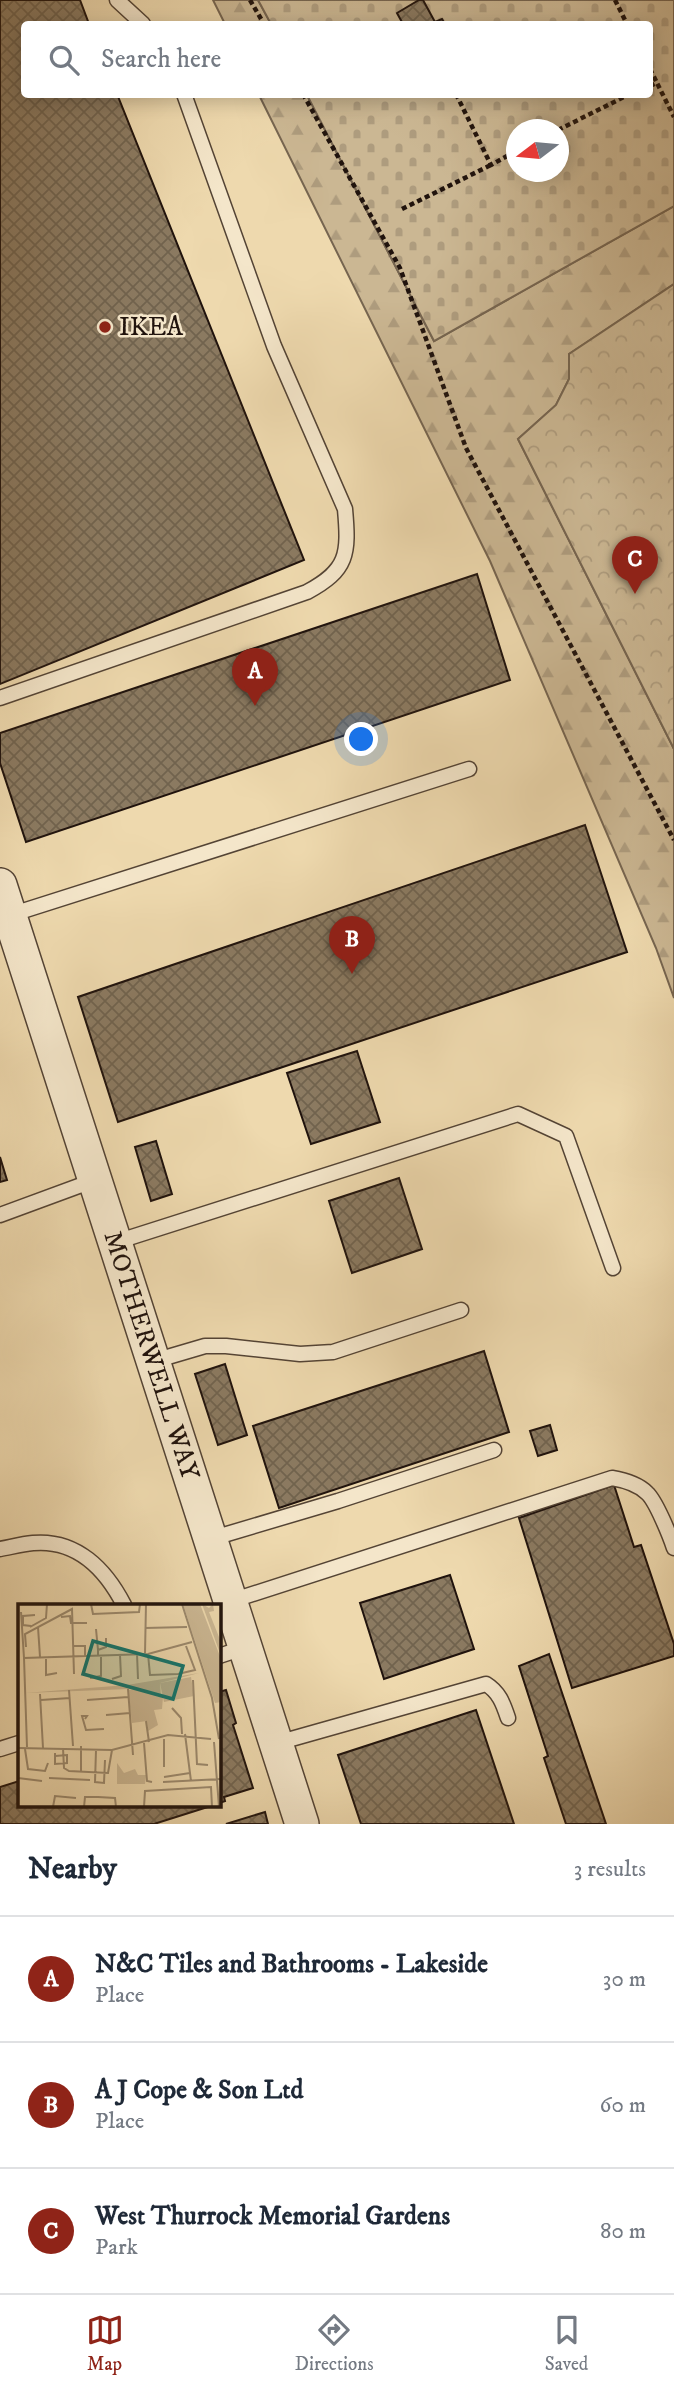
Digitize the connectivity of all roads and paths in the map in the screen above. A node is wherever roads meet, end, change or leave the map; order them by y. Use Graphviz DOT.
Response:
graph roads {
  1 [pos="117,0"];
  2 [pos="250,0"];
  3 [pos="615,0"];
  4 [pos="140,21"];
  5 [pos="262,21"];
  6 [pos="626,21"];
  7 [pos="653,76"];
  8 [pos="657,83"];
  9 [pos="653,84"];
  10 [pos="185,98"];
  11 [pos="305,98"];
  12 [pos="458,98"];
  13 [pos="622,98"];
  14 [pos="674,117"];
  15 [pos="569,124"];
  16 [pos="506,157"];
  17 [pos="491,165"];
  18 [pos="402,209"];
  19 [pos="0,698"];
  20 [pos="469,769"];
  21 [pos="674,840"];
  22 [pos="5,900"];
  23 [pos="95,1180"];
  24 [pos="0,1215"];
  25 [pos="116,1242"];
  26 [pos="613,1268"];
  27 [pos="461,1310"];
  28 [pos="154,1362"];
  29 [pos="494,1450"];
  30 [pos="210,1539"];
  31 [pos="674,1548"];
  32 [pos="0,1549"];
  33 [pos="231,1601"];
  34 [pos="123,1604"];
  35 [pos="232,1651"];
  36 [pos="508,1718"];
  37 [pos="18,1743"];
  38 [pos="277,1743"];
  39 [pos="0,1749"];
  40 [pos="302,1824"];
  1 -- 4 [label="lane"];
  2 -- 5 [label="path"];
  3 -- 6 [label="path"];
  7 -- 8 [label="path"];
  8 -- 9 [label="path"];
  8 -- 14 [label="path"];
  10 -- 19 [label="lane"];
  11 -- 21 [label="path"];
  12 -- 17 [label="path"];
  13 -- 15 [label="path"];
  16 -- 17 [label="path"];
  17 -- 18 [label="path"];
  20 -- 22 [label="lane"];
  22 -- 23 [label="street, MOTHERWELL WAY"];
  23 -- 24 [label="lane"];
  23 -- 25 [label="street, MOTHERWELL WAY"];
  25 -- 26 [label="lane"];
  25 -- 28 [label="street, MOTHERWELL WAY"];
  27 -- 28 [label="lane"];
  28 -- 30 [label="street, MOTHERWELL WAY"];
  29 -- 30 [label="lane"];
  30 -- 33 [label="street, MOTHERWELL WAY"];
  31 -- 33 [label="lane"];
  32 -- 34 [label="lane"];
  33 -- 35 [label="street, MOTHERWELL WAY"];
  35 -- 38 [label="street, MOTHERWELL WAY"];
  36 -- 38 [label="lane"];
  37 -- 39 [label="lane"];
  38 -- 40 [label="street, MOTHERWELL WAY"];
}
